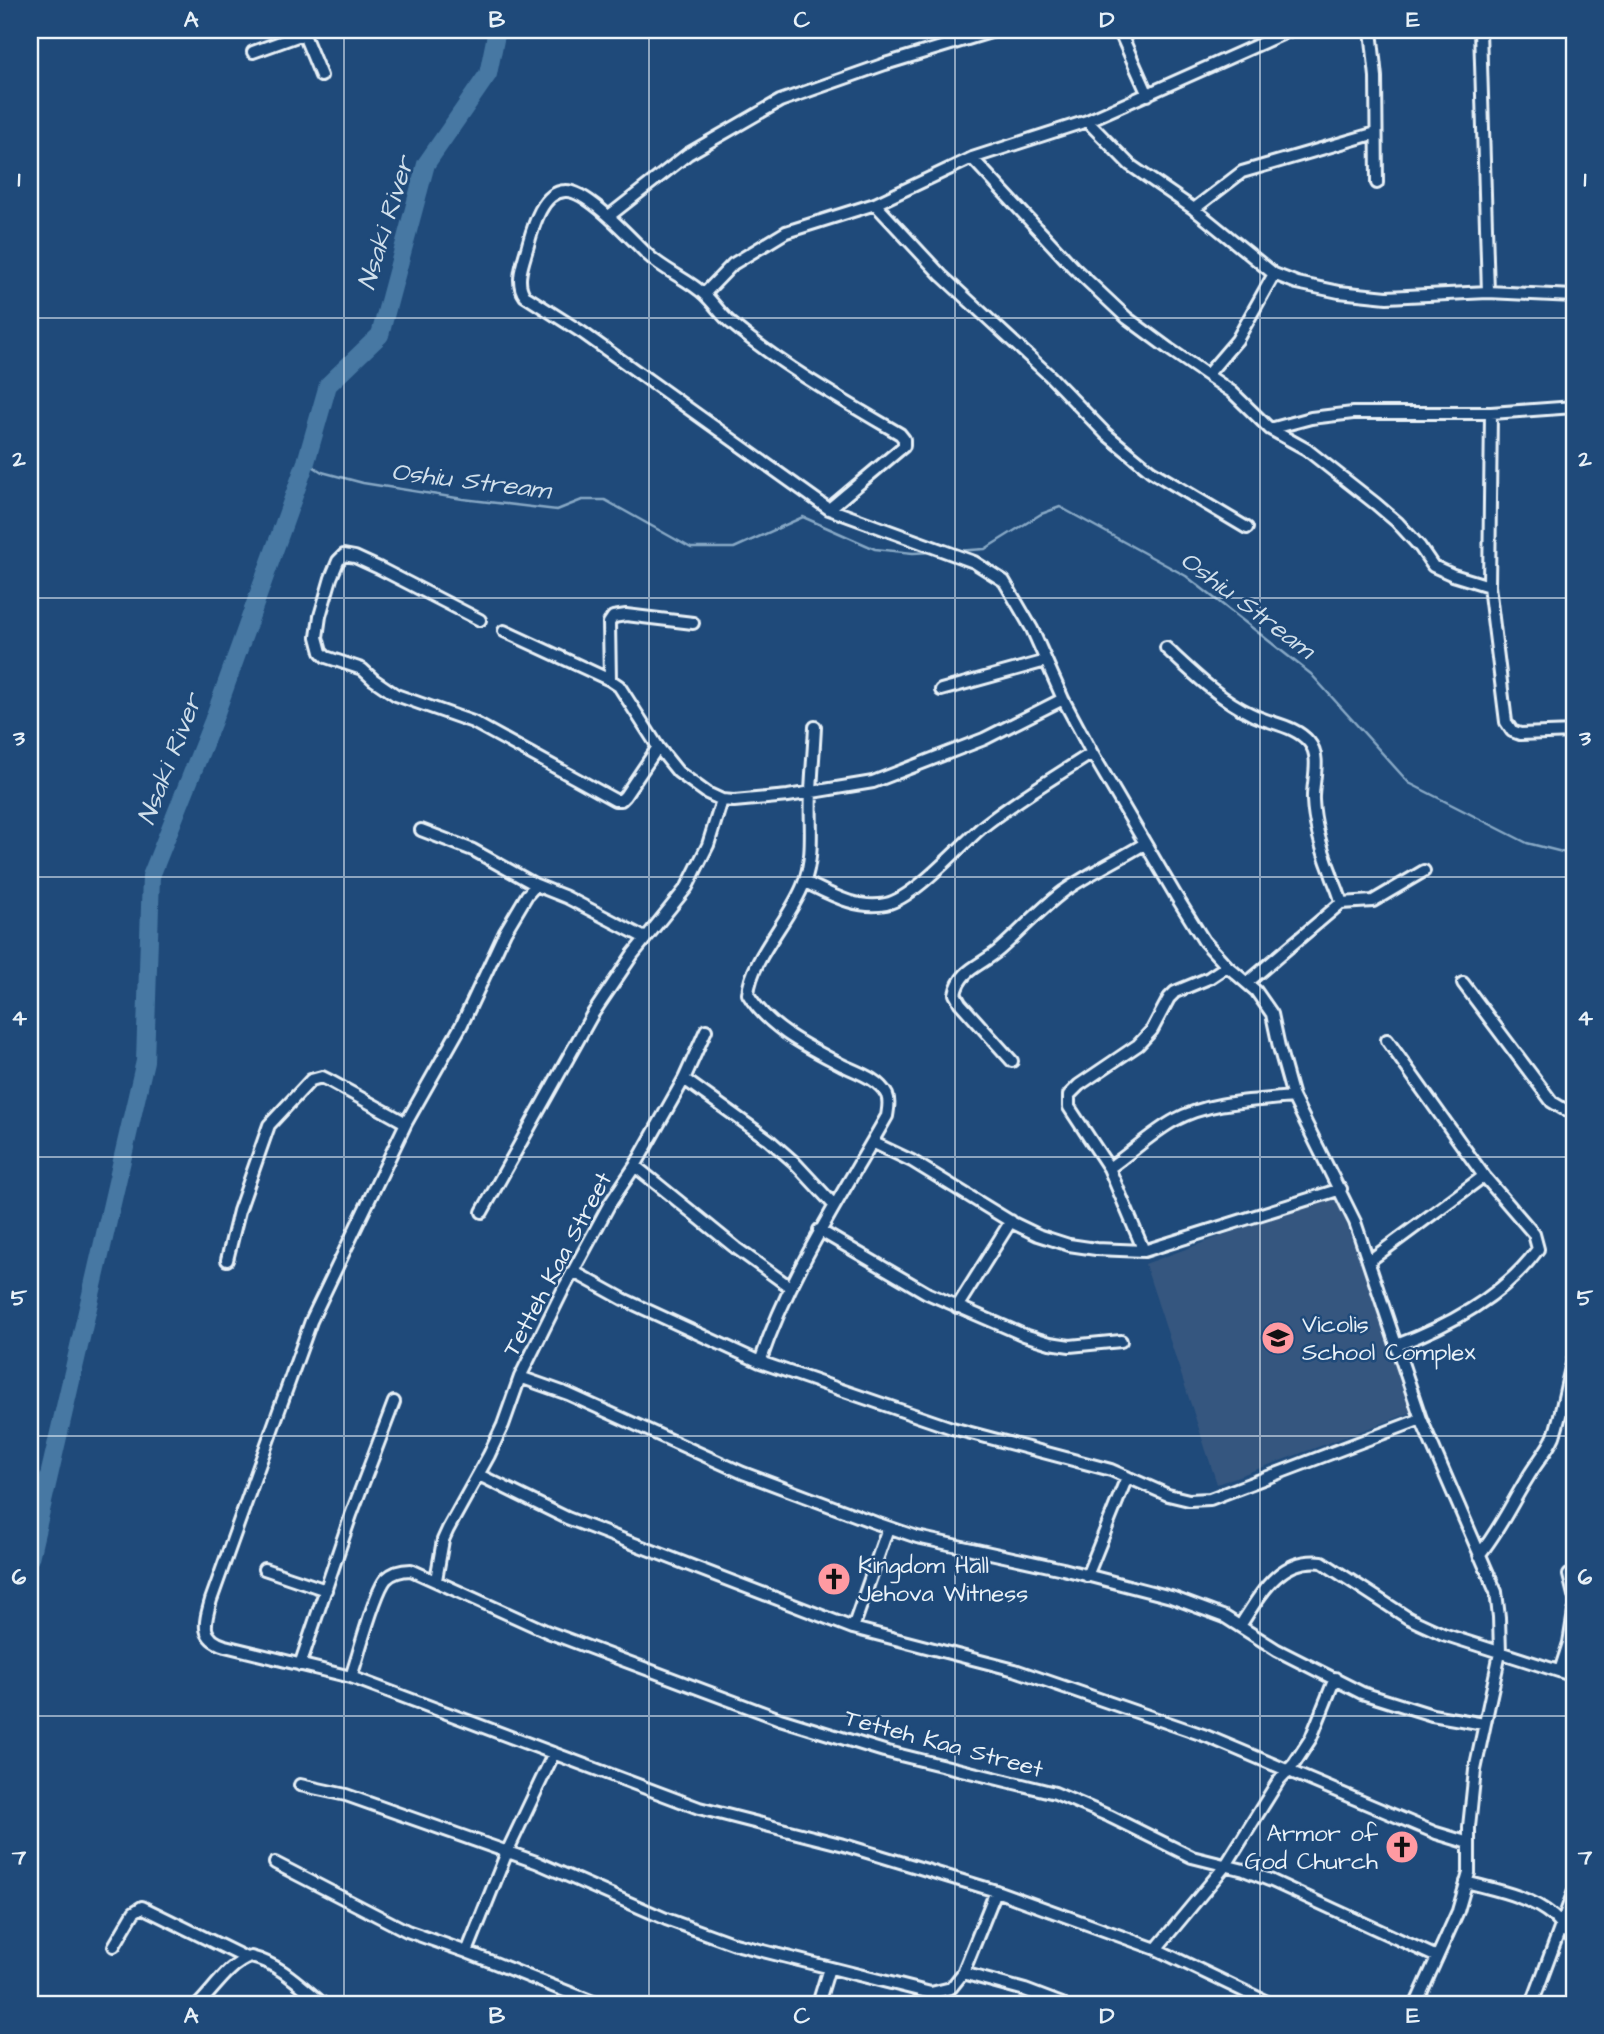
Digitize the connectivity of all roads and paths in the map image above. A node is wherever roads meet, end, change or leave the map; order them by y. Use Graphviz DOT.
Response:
graph roads {
  1 [pos="998,30"];
  2 [pos="1119,30"];
  3 [pos="1291,30"];
  4 [pos="1371,30"];
  5 [pos="1480,30"];
  6 [pos="302,32"];
  7 [pos="253,51"];
  8 [pos="321,76"];
  9 [pos="1148,95"];
  10 [pos="1087,121"];
  11 [pos="1376,133"];
  12 [pos="971,158"];
  13 [pos="1377,183"];
  14 [pos="874,204"];
  15 [pos="1194,209"];
  16 [pos="609,216"];
  17 [pos="1274,274"];
  18 [pos="1488,292"];
  19 [pos="704,294"];
  20 [pos="1574,296"];
  21 [pos="1207,375"];
  22 [pos="1574,407"];
  23 [pos="1491,414"];
  24 [pos="1270,429"];
  25 [pos="829,509"];
  26 [pos="1247,528"];
  27 [pos="1489,586"];
  28 [pos="480,620"];
  29 [pos="693,623"];
  30 [pos="503,631"];
  31 [pos="1166,648"];
  32 [pos="1046,661"];
  33 [pos="610,680"];
  34 [pos="942,691"];
  35 [pos="1063,699"];
  36 [pos="815,726"];
  37 [pos="1574,732"];
  38 [pos="658,747"];
  39 [pos="1092,753"];
  40 [pos="811,793"];
  41 [pos="722,800"];
  42 [pos="422,830"];
  43 [pos="1144,844"];
  44 [pos="1424,871"];
  45 [pos="805,882"];
  46 [pos="536,885"];
  47 [pos="1341,903"];
  48 [pos="645,938"];
  49 [pos="1227,966"];
  50 [pos="1463,983"];
  51 [pos="1247,984"];
  52 [pos="706,1030"];
  53 [pos="1387,1040"];
  54 [pos="1012,1061"];
  55 [pos="684,1079"];
  56 [pos="1293,1097"];
  57 [pos="1574,1109"];
  58 [pos="405,1123"];
  59 [pos="872,1142"];
  60 [pos="635,1166"];
  61 [pos="1109,1168"];
  62 [pos="1484,1176"];
  63 [pos="1341,1189"];
  64 [pos="834,1205"];
  65 [pos="482,1212"];
  66 [pos="1011,1221"];
  67 [pos="819,1230"];
  68 [pos="1144,1251"];
  69 [pos="227,1260"];
  70 [pos="1369,1261"];
  71 [pos="574,1272"];
  72 [pos="790,1287"];
  73 [pos="957,1307"];
  74 [pos="1121,1341"];
  75 [pos="1397,1345"];
  76 [pos="1574,1357"];
  77 [pos="760,1362"];
  78 [pos="520,1377"];
  79 [pos="394,1402"];
  80 [pos="1420,1419"];
  81 [pos="479,1475"];
  82 [pos="1126,1477"];
  83 [pos="888,1528"];
  84 [pos="1479,1555"];
  85 [pos="264,1569"];
  86 [pos="1569,1575"];
  87 [pos="1087,1576"];
  88 [pos="436,1580"];
  89 [pos="326,1590"];
  90 [pos="1574,1595"];
  91 [pos="1574,1612"];
  92 [pos="1240,1626"];
  93 [pos="853,1628"];
  94 [pos="1500,1653"];
  95 [pos="300,1665"];
  96 [pos="1560,1671"];
  97 [pos="1574,1676"];
  98 [pos="351,1677"];
  99 [pos="1335,1678"];
  100 [pos="1484,1724"];
  101 [pos="554,1753"];
  102 [pos="1288,1770"];
  103 [pos="300,1784"];
  104 [pos="1469,1843"];
  105 [pos="507,1852"];
  106 [pos="275,1863"];
  107 [pos="1226,1865"];
  108 [pos="1466,1882"];
  109 [pos="996,1891"];
  110 [pos="1574,1891"];
  111 [pos="1562,1927"];
  112 [pos="1574,1941"];
  113 [pos="114,1946"];
  114 [pos="1156,1949"];
  115 [pos="467,1952"];
  116 [pos="1437,1957"];
  117 [pos="246,1958"];
  118 [pos="829,1968"];
  119 [pos="963,1973"];
  120 [pos="199,2004"];
  121 [pos="323,2004"];
  122 [pos="598,2004"];
  123 [pos="818,2004"];
  124 [pos="1062,2004"];
  125 [pos="1271,2004"];
  126 [pos="1416,2004"];
  127 [pos="1532,2004"];
  1 -- 16 [label="street"];
  2 -- 9 [label="street"];
  3 -- 9 [label="street"];
  4 -- 11 [label="street"];
  5 -- 18 [label="street"];
  6 -- 7 [label="street"];
  6 -- 8 [label="street"];
  9 -- 10 [label="street"];
  10 -- 12 [label="street"];
  10 -- 15 [label="street"];
  11 -- 13 [label="street"];
  11 -- 15 [label="street"];
  12 -- 14 [label="street"];
  12 -- 21 [label="street"];
  14 -- 19 [label="street"];
  14 -- 26 [label="street"];
  15 -- 17 [label="street"];
  16 -- 19 [label="street"];
  16 -- 25 [label="street"];
  17 -- 18 [label="street"];
  17 -- 21 [label="street"];
  18 -- 20 [label="street"];
  19 -- 25 [label="street"];
  21 -- 24 [label="street"];
  22 -- 23 [label="street"];
  23 -- 24 [label="street"];
  23 -- 27 [label="street"];
  24 -- 27 [label="street"];
  25 -- 32 [label="street"];
  27 -- 37 [label="street"];
  28 -- 38 [label="street"];
  29 -- 33 [label="street"];
  30 -- 33 [label="street"];
  31 -- 47 [label="street"];
  32 -- 34 [label="street"];
  32 -- 35 [label="street"];
  33 -- 38 [label="street"];
  35 -- 39 [label="street"];
  35 -- 40 [label="street"];
  36 -- 40 [label="street"];
  38 -- 41 [label="street"];
  39 -- 43 [label="street"];
  39 -- 45 [label="street"];
  40 -- 41 [label="street"];
  40 -- 45 [label="street"];
  41 -- 48 [label="street"];
  42 -- 46 [label="street"];
  43 -- 49 [label="street"];
  43 -- 54 [label="street"];
  44 -- 47 [label="street"];
  45 -- 59 [label="street"];
  46 -- 48 [label="street"];
  46 -- 58 [label="street"];
  47 -- 51 [label="street"];
  48 -- 65 [label="street"];
  49 -- 51 [label="street"];
  49 -- 61 [label="street"];
  50 -- 57 [label="street"];
  51 -- 56 [label="street"];
  52 -- 55 [label="street, Tetteh Kaa Street"];
  53 -- 62 [label="street"];
  55 -- 60 [label="street, Tetteh Kaa Street"];
  55 -- 64 [label="street"];
  56 -- 61 [label="street"];
  56 -- 63 [label="street"];
  58 -- 69 [label="street"];
  58 -- 95 [label="street"];
  59 -- 64 [label="street"];
  59 -- 66 [label="street"];
  60 -- 71 [label="street, Tetteh Kaa Street"];
  60 -- 72 [label="street"];
  61 -- 68 [label="street"];
  62 -- 70 [label="street"];
  62 -- 75 [label="street"];
  63 -- 68 [label="street"];
  63 -- 70 [label="street"];
  64 -- 67 [label="street"];
  66 -- 68 [label="street"];
  66 -- 73 [label="street"];
  67 -- 72 [label="street"];
  67 -- 73 [label="street"];
  70 -- 75 [label="street"];
  71 -- 77 [label="street"];
  71 -- 78 [label="street, Tetteh Kaa Street"];
  72 -- 77 [label="street"];
  73 -- 74 [label="street"];
  75 -- 80 [label="street"];
  76 -- 84 [label="street"];
  77 -- 82 [label="street"];
  78 -- 81 [label="street, Tetteh Kaa Street"];
  78 -- 83 [label="street"];
  79 -- 89 [label="street"];
  80 -- 82 [label="street"];
  80 -- 84 [label="street"];
  81 -- 88 [label="street, Tetteh Kaa Street"];
  81 -- 93 [label="street"];
  82 -- 87 [label="street"];
  83 -- 87 [label="street"];
  83 -- 93 [label="street"];
  84 -- 94 [label="street"];
  85 -- 89 [label="street"];
  86 -- 90 [label="street"];
  87 -- 92 [label="street"];
  88 -- 98 [label="street, Tetteh Kaa Street"];
  88 -- 107 [label="street, Tetteh Kaa Street"];
  89 -- 95 [label="street"];
  91 -- 96 [label="street"];
  92 -- 94 [label="street"];
  92 -- 99 [label="street"];
  93 -- 102 [label="street"];
  94 -- 96 [label="street"];
  94 -- 100 [label="street"];
  95 -- 98 [label="street"];
  96 -- 97 [label="street"];
  98 -- 101 [label="street"];
  99 -- 100 [label="street"];
  99 -- 102 [label="street"];
  100 -- 104 [label="street"];
  101 -- 105 [label="street"];
  101 -- 109 [label="street"];
  102 -- 104 [label="street"];
  102 -- 107 [label="street"];
  103 -- 105 [label="street"];
  104 -- 108 [label="street"];
  105 -- 115 [label="street"];
  105 -- 118 [label="street"];
  106 -- 115 [label="street"];
  107 -- 114 [label="street"];
  107 -- 116 [label="street, Tetteh Kaa Street"];
  108 -- 111 [label="street"];
  108 -- 116 [label="street"];
  109 -- 114 [label="street"];
  109 -- 119 [label="street"];
  110 -- 111 [label="street"];
  111 -- 112 [label="street"];
  111 -- 127 [label="street"];
  113 -- 117 [label="street"];
  114 -- 125 [label="street"];
  115 -- 122 [label="street"];
  116 -- 126 [label="street"];
  117 -- 120 [label="street"];
  117 -- 121 [label="street"];
  118 -- 119 [label="street"];
  118 -- 123 [label="street"];
  119 -- 124 [label="street"];
}
